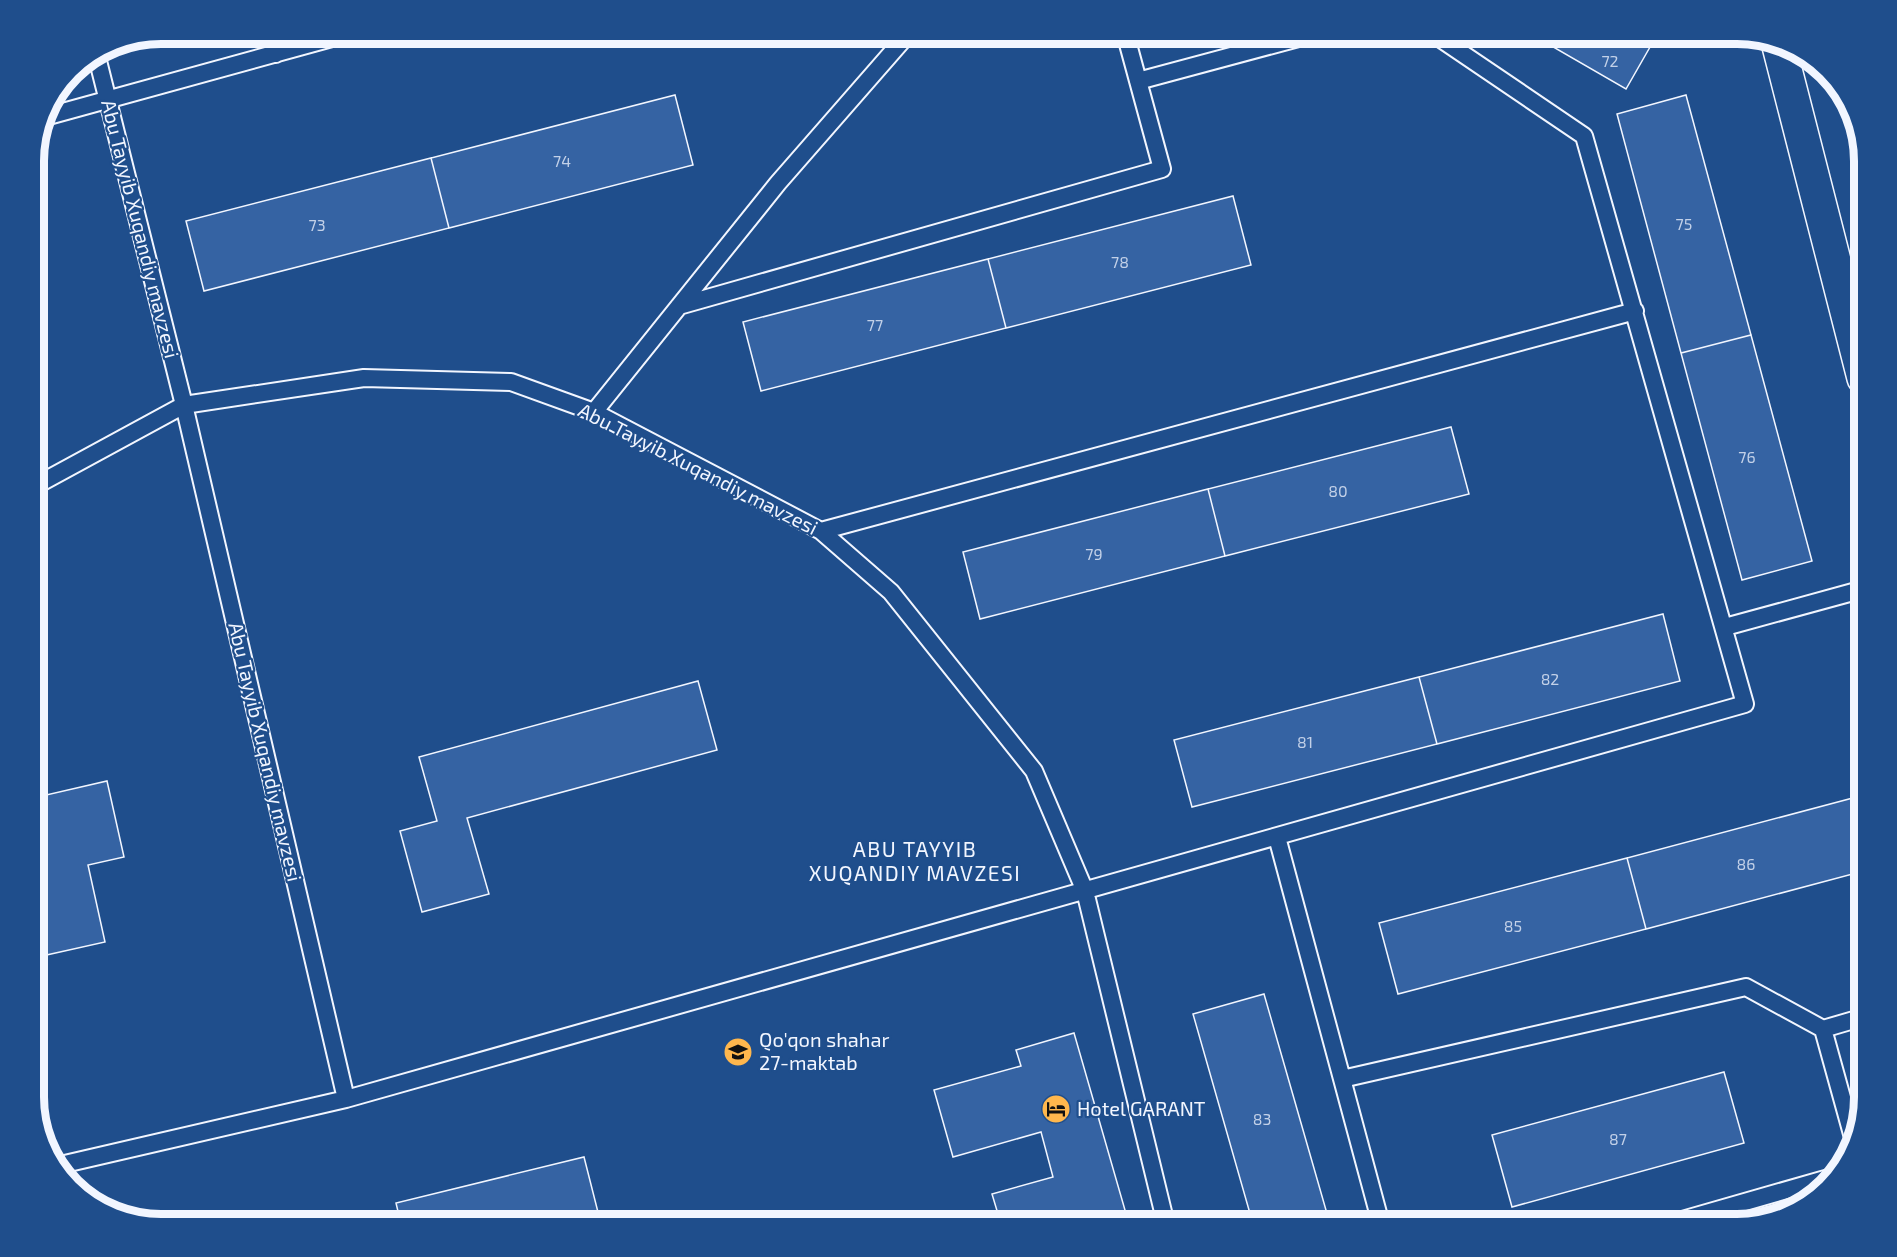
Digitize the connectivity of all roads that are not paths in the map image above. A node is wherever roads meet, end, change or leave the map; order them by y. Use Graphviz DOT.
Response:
graph roads {
  1 [pos="273,44"];
  2 [pos="311,44"];
  3 [pos="899,44"];
  4 [pos="1128,44"];
  5 [pos="1276,44"];
  6 [pos="1448,44"];
  7 [pos="1781,53"];
  8 [pos="276,54"];
  9 [pos="98,62"];
  10 [pos="1138,81"];
  11 [pos="108,100"];
  12 [pos="53,115"];
  13 [pos="679,306"];
  14 [pos="1635,311"];
  15 [pos="1854,339"];
  16 [pos="183,405"];
  17 [pos="594,412"];
  18 [pos="44,482"];
  19 [pos="822,531"];
  20 [pos="1854,592"];
  21 [pos="1725,627"];
  22 [pos="1277,837"];
  23 [pos="1085,891"];
  24 [pos="1854,1020"];
  25 [pos="1823,1029"];
  26 [pos="1342,1079"];
  27 [pos="346,1099"];
  28 [pos="1850,1127"];
  29 [pos="65,1164"];
  30 [pos="1817,1181"];
  31 [pos="1164,1214"];
  32 [pos="1378,1214"];
  33 [pos="1703,1214"];
  1 -- 8 [label="lane"];
  2 -- 8 [label="lane"];
  3 -- 13 [label="lane"];
  4 -- 10 [label="lane"];
  5 -- 10 [label="lane"];
  6 -- 14 [label="lane"];
  7 -- 15 [label="street"];
  8 -- 11 [label="lane"];
  9 -- 11 [label="lane, Abu Tayyib Xuqandiy mavzesi"];
  10 -- 13 [label="lane"];
  11 -- 12 [label="lane"];
  11 -- 16 [label="lane, Abu Tayyib Xuqandiy mavzesi"];
  13 -- 17 [label="lane"];
  14 -- 19 [label="lane"];
  14 -- 21 [label="lane"];
  16 -- 17 [label="lane, Abu Tayyib Xuqandiy mavzesi"];
  16 -- 18 [label="lane, Abu Tayyib Xuqandiy mavzesi"];
  16 -- 27 [label="lane, Abu Tayyib Xuqandiy mavzesi"];
  17 -- 19 [label="lane, Abu Tayyib Xuqandiy mavzesi"];
  19 -- 23 [label="lane, Abu Tayyib Xuqandiy mavzesi"];
  20 -- 21 [label="lane"];
  21 -- 22 [label="lane"];
  22 -- 23 [label="lane"];
  22 -- 26 [label="lane"];
  23 -- 27 [label="lane"];
  23 -- 31 [label="lane, Abu Tayyib Xuqandiy mavzesi"];
  24 -- 25 [label="lane"];
  25 -- 26 [label="lane"];
  25 -- 28 [label="lane"];
  26 -- 32 [label="lane"];
  27 -- 29 [label="lane"];
  30 -- 33 [label="lane"];
}
